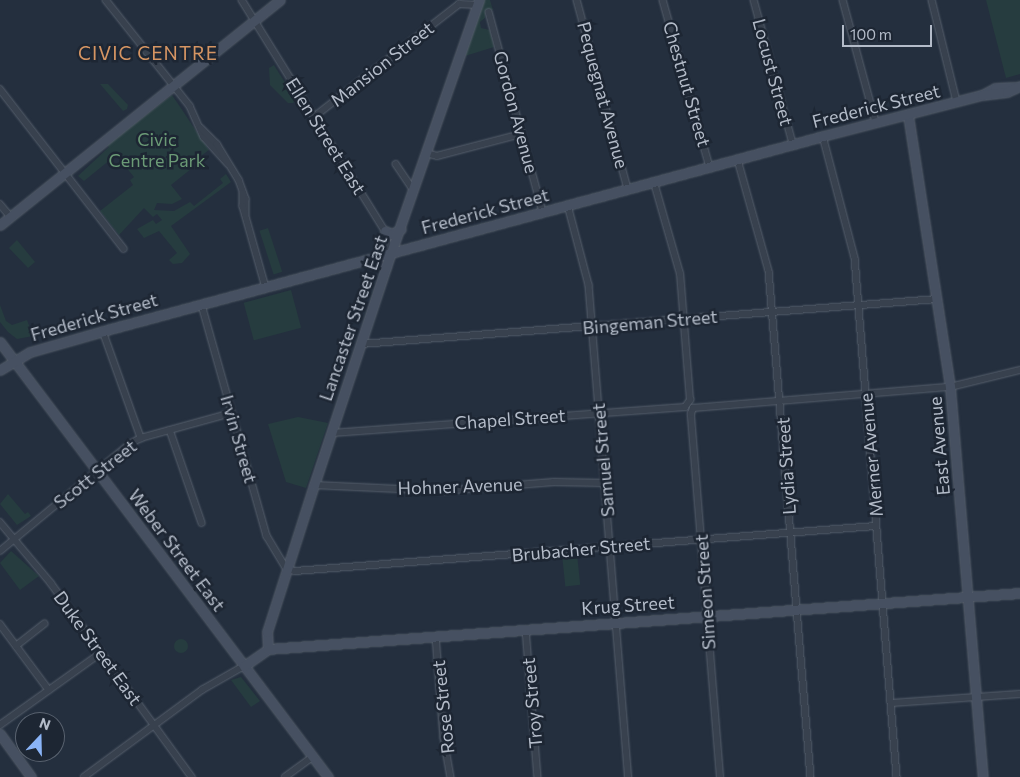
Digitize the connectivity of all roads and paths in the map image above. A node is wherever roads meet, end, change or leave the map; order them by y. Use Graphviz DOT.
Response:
graph roads {
  1 [pos="106,0"];
  2 [pos="242,0"];
  3 [pos="280,0"];
  4 [pos="577,0"];
  5 [pos="663,0"];
  6 [pos="754,0"];
  7 [pos="843,0"];
  8 [pos="932,0"];
  9 [pos="478,3"];
  10 [pos="489,12"];
  11 [pos="255,20"];
  12 [pos="173,85"];
  13 [pos="1017,86"];
  14 [pos="0,90"];
  15 [pos="957,102"];
  16 [pos="908,115"];
  17 [pos="314,117"];
  18 [pos="876,122"];
  19 [pos="521,134"];
  20 [pos="823,136"];
  21 [pos="793,144"];
  22 [pos="426,153"];
  23 [pos="738,160"];
  24 [pos="396,164"];
  25 [pos="710,167"];
  26 [pos="65,172"];
  27 [pos="654,182"];
  28 [pos="628,189"];
  29 [pos="414,190"];
  30 [pos="0,204"];
  31 [pos="568,205"];
  32 [pos="543,212"];
  33 [pos="10,216"];
  34 [pos="0,225"];
  35 [pos="401,229"];
  36 [pos="385,231"];
  37 [pos="124,249"];
  38 [pos="390,254"];
  39 [pos="266,288"];
  40 [pos="938,299"];
  41 [pos="859,304"];
  42 [pos="202,305"];
  43 [pos="773,312"];
  44 [pos="683,318"];
  45 [pos="592,326"];
  46 [pos="103,331"];
  47 [pos="0,342"];
  48 [pos="361,344"];
  49 [pos="14,359"];
  50 [pos="0,370"];
  51 [pos="1020,370"];
  52 [pos="950,387"];
  53 [pos="866,393"];
  54 [pos="781,400"];
  55 [pos="690,406"];
  56 [pos="231,412"];
  57 [pos="599,412"];
  58 [pos="170,430"];
  59 [pos="332,433"];
  60 [pos="141,438"];
  61 [pos="97,471"];
  62 [pos="605,483"];
  63 [pos="314,485"];
  64 [pos="0,522"];
  65 [pos="202,523"];
  66 [pos="876,526"];
  67 [pos="791,532"];
  68 [pos="15,538"];
  69 [pos="701,539"];
  70 [pos="610,547"];
  71 [pos="0,551"];
  72 [pos="287,569"];
  73 [pos="1020,593"];
  74 [pos="968,596"];
  75 [pos="883,603"];
  76 [pos="796,608"];
  77 [pos="706,616"];
  78 [pos="616,623"];
  79 [pos="0,624"];
  80 [pos="44,624"];
  81 [pos="526,629"];
  82 [pos="436,636"];
  83 [pos="16,646"];
  84 [pos="268,649"];
  85 [pos="101,653"];
  86 [pos="244,666"];
  87 [pos="49,690"];
  88 [pos="1020,694"];
  89 [pos="976,697"];
  90 [pos="891,703"];
  91 [pos="0,725"];
  92 [pos="155,725"];
  93 [pos="0,734"];
  94 [pos="313,757"];
  95 [pos="31,777"];
  96 [pos="84,777"];
  97 [pos="192,777"];
  98 [pos="284,777"];
  99 [pos="328,777"];
  100 [pos="451,777"];
  101 [pos="538,777"];
  102 [pos="629,777"];
  103 [pos="720,777"];
  104 [pos="811,777"];
  105 [pos="897,777"];
  106 [pos="982,777"];
  1 -- 12 [label="street"];
  2 -- 11 [label="street, Ellen Street East"];
  3 -- 11 [label="street"];
  4 -- 28 [label="street, Pequegnat Avenue"];
  5 -- 25 [label="street, Chestnut Street"];
  6 -- 21 [label="street, Locust Street"];
  7 -- 18 [label="street"];
  8 -- 15 [label="street"];
  9 -- 17 [label="street, Mansion Street"];
  9 -- 22 [label="street, Lancaster Street East"];
  10 -- 19 [label="street, Gordon Avenue"];
  11 -- 12 [label="street"];
  11 -- 17 [label="street, Ellen Street East"];
  12 -- 26 [label="street"];
  12 -- 39 [label="street"];
  13 -- 15 [label="street, Frederick Street"];
  14 -- 26 [label="street"];
  15 -- 16 [label="street, Frederick Street"];
  16 -- 18 [label="street, Frederick Street"];
  16 -- 40 [label="street, East Avenue"];
  17 -- 36 [label="street, Ellen Street East"];
  18 -- 20 [label="street, Frederick Street"];
  19 -- 22 [label="street"];
  19 -- 32 [label="street, Gordon Avenue"];
  20 -- 21 [label="street, Frederick Street"];
  20 -- 41 [label="street, Merner Avenue"];
  21 -- 23 [label="street, Frederick Street"];
  22 -- 29 [label="street, Lancaster Street East"];
  23 -- 25 [label="street, Frederick Street"];
  23 -- 43 [label="street, Lydia Street"];
  24 -- 29 [label="street"];
  25 -- 27 [label="street, Frederick Street"];
  26 -- 33 [label="street"];
  26 -- 37 [label="street"];
  27 -- 28 [label="street, Frederick Street"];
  27 -- 44 [label="street, Simeon Street"];
  28 -- 31 [label="street, Frederick Street"];
  29 -- 35 [label="street, Lancaster Street East"];
  30 -- 33 [label="street"];
  31 -- 32 [label="street, Frederick Street"];
  31 -- 45 [label="street, Samuel Street"];
  32 -- 38 [label="street, Frederick Street"];
  33 -- 34 [label="street"];
  35 -- 36 [label="street"];
  35 -- 38 [label="street, Lancaster Street East"];
  36 -- 38 [label="street, Ellen Street East"];
  38 -- 39 [label="street, Frederick Street"];
  38 -- 48 [label="street, Lancaster Street East"];
  39 -- 42 [label="street, Frederick Street"];
  40 -- 41 [label="street, Bingeman Street"];
  40 -- 52 [label="street, East Avenue"];
  41 -- 43 [label="street, Bingeman Street"];
  41 -- 53 [label="street, Merner Avenue"];
  42 -- 46 [label="street, Frederick Street"];
  42 -- 56 [label="street, Irvin Street"];
  43 -- 44 [label="street, Bingeman Street"];
  43 -- 54 [label="street, Lydia Street"];
  44 -- 45 [label="street, Bingeman Street"];
  44 -- 55 [label="street, Simeon Street"];
  45 -- 48 [label="street, Bingeman Street"];
  45 -- 57 [label="street, Samuel Street"];
  46 -- 49 [label="street, Frederick Street"];
  46 -- 60 [label="street"];
  47 -- 49 [label="street, Weber Street East"];
  48 -- 59 [label="street, Lancaster Street East"];
  49 -- 50 [label="street, Frederick Street"];
  49 -- 61 [label="street, Weber Street East"];
  51 -- 52 [label="street, Chapel Street"];
  52 -- 53 [label="street, Chapel Street"];
  52 -- 74 [label="street, East Avenue"];
  53 -- 54 [label="street, Chapel Street"];
  53 -- 66 [label="street, Merner Avenue"];
  54 -- 55 [label="street, Chapel Street"];
  54 -- 67 [label="street, Lydia Street"];
  55 -- 57 [label="street, Chapel Street"];
  55 -- 69 [label="street, Simeon Street"];
  56 -- 58 [label="street, Scott Street"];
  56 -- 72 [label="street, Irvin Street"];
  57 -- 59 [label="street, Chapel Street"];
  57 -- 62 [label="street, Samuel Street"];
  58 -- 60 [label="street, Scott Street"];
  58 -- 65 [label="street"];
  59 -- 63 [label="street, Lancaster Street East"];
  60 -- 61 [label="street, Scott Street"];
  61 -- 68 [label="street, Scott Street"];
  61 -- 86 [label="street, Weber Street East"];
  62 -- 63 [label="street, Hohner Avenue"];
  62 -- 70 [label="street, Samuel Street"];
  63 -- 72 [label="street, Lancaster Street East"];
  64 -- 68 [label="street, Duke Street East"];
  66 -- 67 [label="street, Brubacher Street"];
  66 -- 75 [label="street, Merner Avenue"];
  67 -- 69 [label="street, Brubacher Street"];
  67 -- 76 [label="street, Lydia Street"];
  68 -- 71 [label="street, Scott Street"];
  68 -- 85 [label="street, Duke Street East"];
  69 -- 70 [label="street, Brubacher Street"];
  69 -- 77 [label="street, Simeon Street"];
  70 -- 72 [label="street, Brubacher Street"];
  70 -- 78 [label="street, Samuel Street"];
  72 -- 84 [label="street, Lancaster Street East"];
  73 -- 74 [label="street, Krug Street"];
  74 -- 75 [label="street, Krug Street"];
  74 -- 89 [label="street, East Avenue"];
  75 -- 76 [label="street, Krug Street"];
  75 -- 90 [label="street, Merner Avenue"];
  76 -- 77 [label="street, Krug Street"];
  76 -- 104 [label="street, Lydia Street"];
  77 -- 78 [label="street, Krug Street"];
  77 -- 103 [label="street, Simeon Street"];
  78 -- 81 [label="street, Krug Street"];
  78 -- 102 [label="street, Samuel Street"];
  79 -- 83 [label="street"];
  80 -- 83 [label="street"];
  81 -- 82 [label="street, Krug Street"];
  81 -- 101 [label="street, Troy Street"];
  82 -- 84 [label="street, Krug Street"];
  82 -- 100 [label="street, Rose Street"];
  83 -- 87 [label="street"];
  84 -- 86 [label="street"];
  85 -- 87 [label="street"];
  85 -- 92 [label="street, Duke Street East"];
  86 -- 92 [label="street"];
  86 -- 94 [label="street, Weber Street East"];
  87 -- 91 [label="street"];
  88 -- 89 [label="street"];
  89 -- 90 [label="street"];
  89 -- 106 [label="street, East Avenue"];
  90 -- 105 [label="street, Merner Avenue"];
  92 -- 96 [label="street"];
  92 -- 97 [label="street, Duke Street East"];
  93 -- 95 [label="street"];
  94 -- 98 [label="street"];
  94 -- 99 [label="street, Weber Street East"];
}
